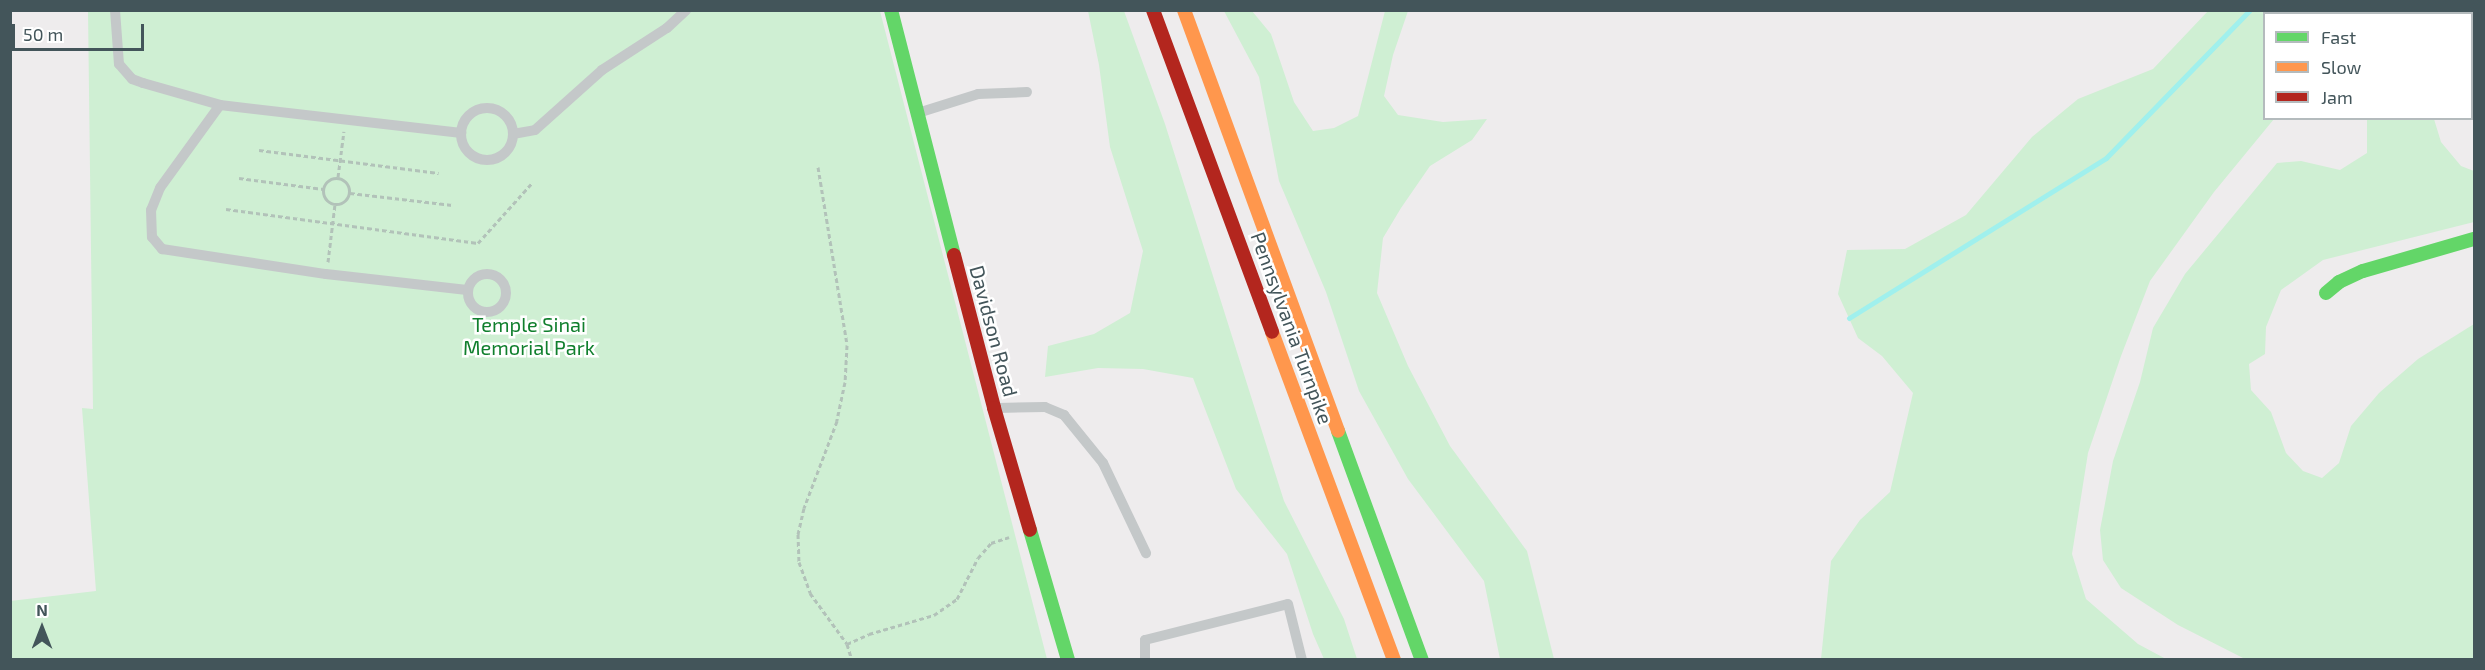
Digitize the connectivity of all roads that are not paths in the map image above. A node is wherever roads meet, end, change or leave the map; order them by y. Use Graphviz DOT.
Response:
graph roads {
  1 [pos="115,10"];
  2 [pos="686,10"];
  3 [pos="891,10"];
  4 [pos="1153,10"];
  5 [pos="1184,10"];
  6 [pos="1027,92"];
  7 [pos="220,105"];
  8 [pos="917,113"];
  9 [pos="461,133"];
  10 [pos="513,134"];
  11 [pos="2475,239"];
  12 [pos="467,290"];
  13 [pos="2326,292"];
  14 [pos="994,408"];
  15 [pos="1146,553"];
  16 [pos="1068,660"];
  17 [pos="1144,660"];
  18 [pos="1302,660"];
  19 [pos="1394,660"];
  20 [pos="1422,660"];
  1 -- 7 [label="lane"];
  2 -- 10 [label="lane"];
  3 -- 8 [label="main road, Davidson Road"];
  4 -- 19 [label="main road, Pennsylvania Turnpike"];
  5 -- 20 [label="main road, Pennsylvania Turnpike"];
  6 -- 8 [label="lane"];
  7 -- 9 [label="lane"];
  7 -- 12 [label="lane"];
  8 -- 14 [label="main road, Davidson Road"];
  9 -- 10 [label="lane"];
  9 -- 10 [label="lane"];
  11 -- 13 [label="main road"];
  14 -- 15 [label="lane"];
  14 -- 16 [label="main road, Davidson Road"];
  17 -- 18 [label="lane"];
}
